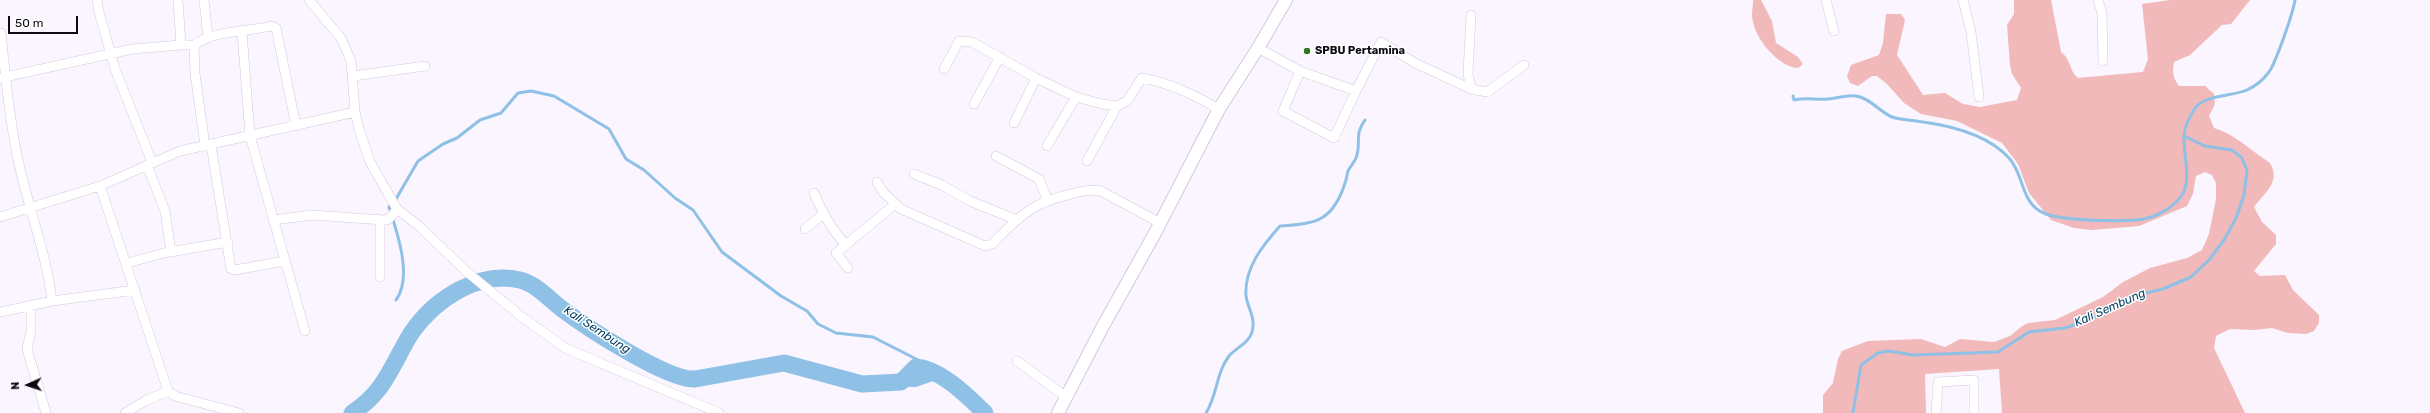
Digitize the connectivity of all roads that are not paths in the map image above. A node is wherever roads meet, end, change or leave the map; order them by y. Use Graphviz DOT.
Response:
graph roads {
  1 [pos="97,0"];
  2 [pos="178,0"];
  3 [pos="204,0"];
  4 [pos="309,0"];
  5 [pos="1286,0"];
  6 [pos="1826,0"];
  7 [pos="1963,0"];
  8 [pos="2098,0"];
  9 [pos="1471,15"];
  10 [pos="1834,31"];
  11 [pos="242,32"];
  12 [pos="2,33"];
  13 [pos="208,38"];
  14 [pos="181,45"];
  15 [pos="194,45"];
  16 [pos="1258,48"];
  17 [pos="110,54"];
  18 [pos="1000,57"];
  19 [pos="2103,62"];
  20 [pos="1524,65"];
  21 [pos="425,66"];
  22 [pos="944,69"];
  23 [pos="1300,71"];
  24 [pos="353,76"];
  25 [pos="3,78"];
  26 [pos="1036,78"];
  27 [pos="1471,89"];
  28 [pos="1356,91"];
  29 [pos="1076,96"];
  30 [pos="1979,97"];
  31 [pos="974,104"];
  32 [pos="1117,106"];
  33 [pos="1219,109"];
  34 [pos="355,112"];
  35 [pos="1014,123"];
  36 [pos="296,126"];
  37 [pos="250,136"];
  38 [pos="208,145"];
  39 [pos="1047,146"];
  40 [pos="996,156"];
  41 [pos="1087,161"];
  42 [pos="150,164"];
  43 [pos="914,174"];
  44 [pos="877,182"];
  45 [pos="100,186"];
  46 [pos="814,193"];
  47 [pos="1047,199"];
  48 [pos="894,205"];
  49 [pos="30,209"];
  50 [pos="391,211"];
  51 [pos="823,214"];
  52 [pos="0,216"];
  53 [pos="273,220"];
  54 [pos="1017,220"];
  55 [pos="1160,223"];
  56 [pos="805,229"];
  57 [pos="228,242"];
  58 [pos="845,244"];
  59 [pos="171,252"];
  60 [pos="284,261"];
  61 [pos="127,263"];
  62 [pos="848,268"];
  63 [pos="380,277"];
  64 [pos="135,290"];
  65 [pos="52,301"];
  66 [pos="31,305"];
  67 [pos="0,312"];
  68 [pos="304,331"];
  69 [pos="1017,361"];
  70 [pos="168,391"];
  71 [pos="1065,396"];
  72 [pos="46,413"];
  73 [pos="125,413"];
  74 [pos="239,413"];
  75 [pos="719,413"];
  76 [pos="1058,413"];
  77 [pos="1936,413"];
  78 [pos="1974,413"];
  1 -- 17 [label="street"];
  2 -- 14 [label="street"];
  3 -- 13 [label="street"];
  4 -- 24 [label="street"];
  5 -- 16 [label="main road"];
  6 -- 10 [label="street"];
  7 -- 30 [label="street"];
  8 -- 19 [label="street"];
  9 -- 27 [label="street"];
  11 -- 13 [label="street"];
  11 -- 36 [label="street"];
  11 -- 37 [label="street"];
  12 -- 25 [label="street"];
  13 -- 15 [label="street"];
  14 -- 15 [label="street"];
  14 -- 17 [label="street"];
  15 -- 38 [label="street"];
  16 -- 23 [label="street"];
  16 -- 33 [label="main road"];
  17 -- 25 [label="street"];
  17 -- 42 [label="street"];
  18 -- 22 [label="street"];
  18 -- 26 [label="street"];
  18 -- 31 [label="street"];
  20 -- 27 [label="street"];
  21 -- 24 [label="street"];
  23 -- 28 [label="street"];
  23 -- 28 [label="street"];
  24 -- 34 [label="street"];
  25 -- 49 [label="street"];
  26 -- 29 [label="street"];
  26 -- 35 [label="street"];
  27 -- 28 [label="street"];
  29 -- 32 [label="street"];
  29 -- 39 [label="street"];
  32 -- 33 [label="street"];
  32 -- 41 [label="street"];
  33 -- 55 [label="main road"];
  34 -- 36 [label="street"];
  34 -- 50 [label="street"];
  36 -- 37 [label="street"];
  37 -- 38 [label="street"];
  37 -- 53 [label="street"];
  38 -- 42 [label="street"];
  38 -- 57 [label="street"];
  40 -- 47 [label="street"];
  42 -- 45 [label="street"];
  42 -- 59 [label="street"];
  43 -- 54 [label="street"];
  44 -- 48 [label="street"];
  45 -- 49 [label="street"];
  45 -- 61 [label="street"];
  46 -- 51 [label="street"];
  47 -- 54 [label="street"];
  47 -- 55 [label="street"];
  48 -- 54 [label="street"];
  48 -- 58 [label="street"];
  49 -- 52 [label="street"];
  49 -- 65 [label="street"];
  50 -- 53 [label="street"];
  50 -- 63 [label="street"];
  50 -- 75 [label="street"];
  51 -- 56 [label="street"];
  51 -- 58 [label="street"];
  53 -- 60 [label="street"];
  55 -- 71 [label="main road"];
  57 -- 59 [label="street"];
  57 -- 60 [label="street"];
  58 -- 62 [label="street"];
  59 -- 61 [label="street"];
  60 -- 68 [label="street"];
  61 -- 64 [label="street"];
  64 -- 65 [label="street"];
  64 -- 70 [label="street"];
  65 -- 66 [label="street"];
  66 -- 67 [label="street"];
  66 -- 72 [label="street"];
  69 -- 71 [label="street"];
  70 -- 73 [label="street"];
  70 -- 74 [label="street"];
  71 -- 76 [label="main road"];
  77 -- 78 [label="street"];
}
